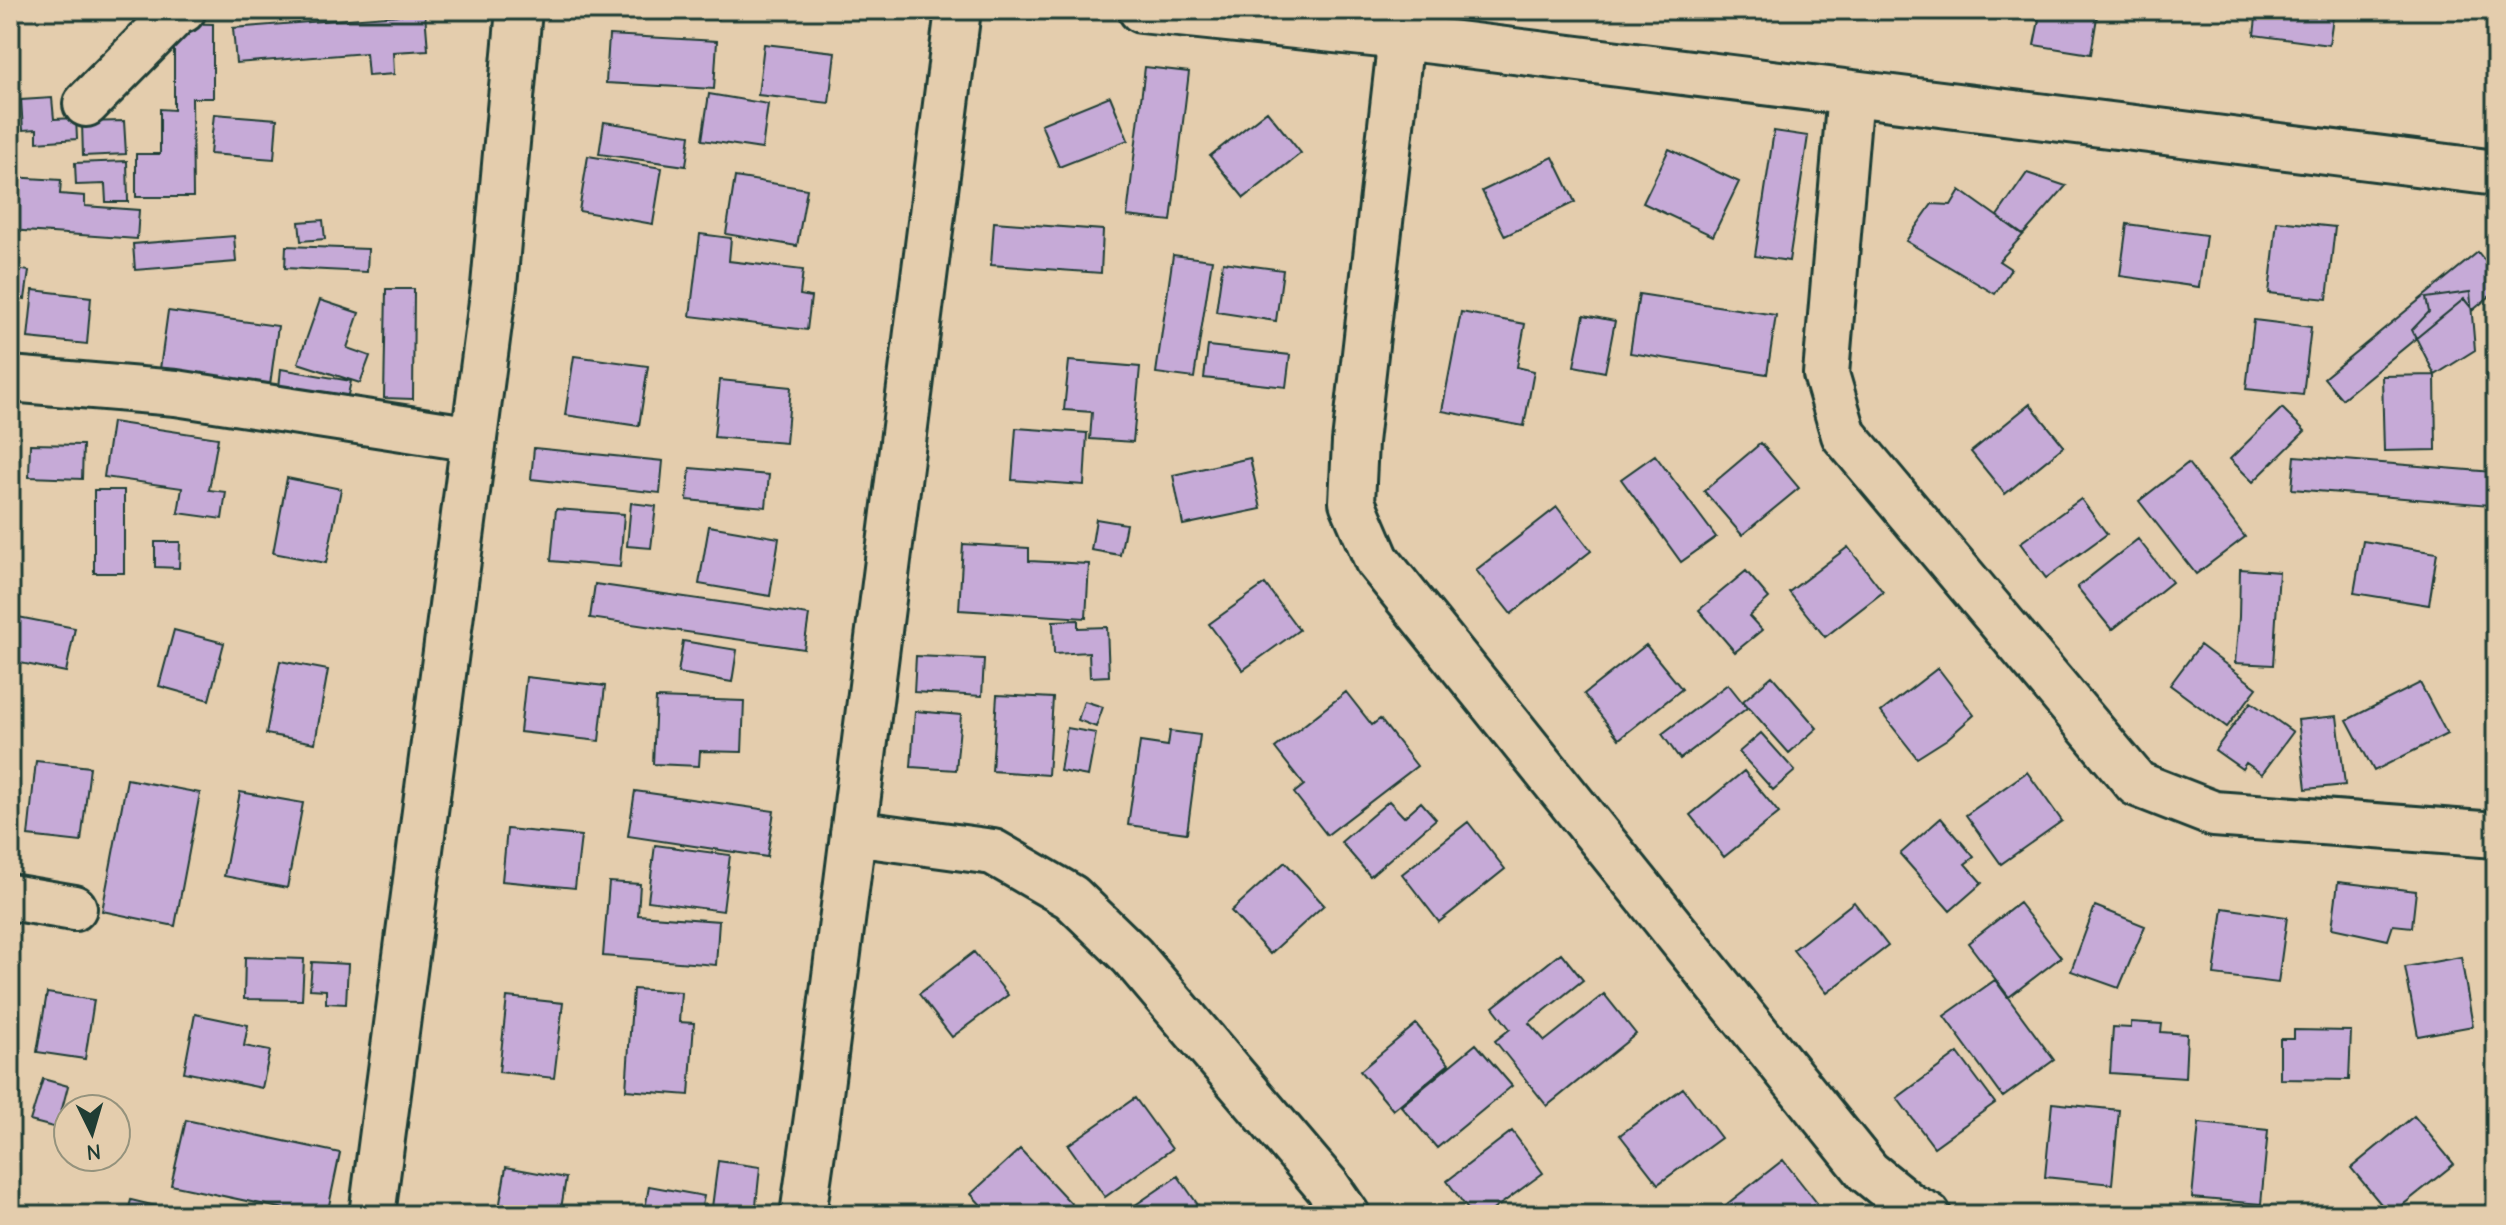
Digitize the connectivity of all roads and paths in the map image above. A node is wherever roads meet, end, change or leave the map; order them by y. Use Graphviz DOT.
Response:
graph roads {
  1 [pos="183,10"];
  2 [pos="519,10"];
  3 [pos="958,10"];
  4 [pos="1141,10"];
  5 [pos="1401,37"];
  6 [pos="1850,93"];
  7 [pos="86,104"];
  8 [pos="2496,173"];
  9 [pos="10,379"];
  10 [pos="474,439"];
  11 [pos="853,833"];
  12 [pos="2496,835"];
  13 [pos="10,897"];
  14 [pos="74,908"];
  15 [pos="1329,1205"];
  16 [pos="372,1215"];
  17 [pos="803,1215"];
  18 [pos="1928,1215"];
  1 -- 7 [label="street"];
  2 -- 10 [label="street"];
  3 -- 11 [label="street"];
  4 -- 5 [label="street"];
  5 -- 6 [label="street"];
  5 -- 18 [label="street"];
  6 -- 8 [label="street"];
  6 -- 12 [label="street"];
  9 -- 10 [label="street"];
  10 -- 16 [label="street"];
  11 -- 15 [label="street"];
  11 -- 17 [label="street"];
  13 -- 14 [label="street"];
}
